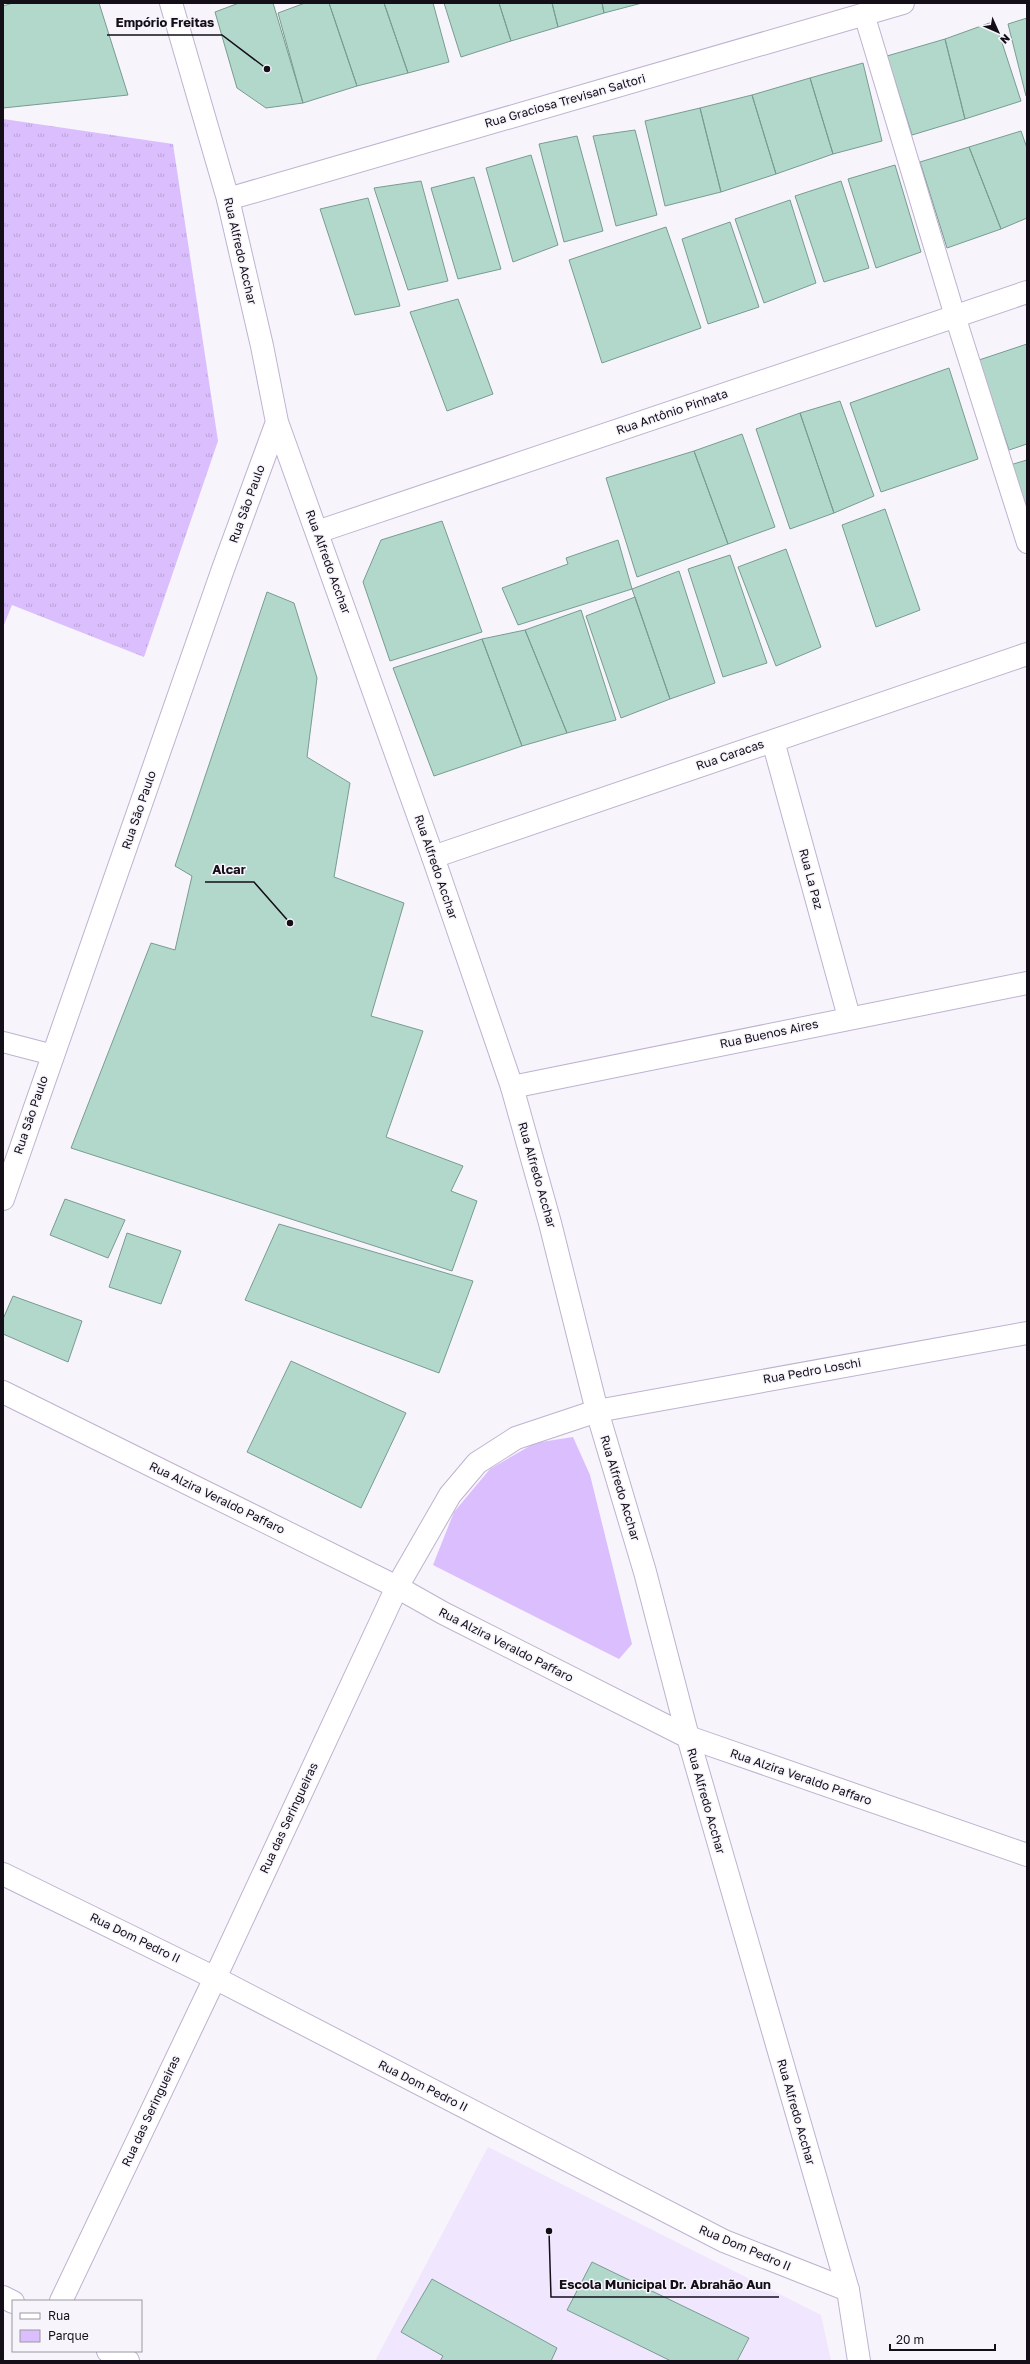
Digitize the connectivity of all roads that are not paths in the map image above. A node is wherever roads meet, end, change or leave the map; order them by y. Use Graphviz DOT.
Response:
graph roads {
  1 [pos="171,3"];
  2 [pos="903,3"];
  3 [pos="864,14"];
  4 [pos="228,199"];
  5 [pos="1027,292"];
  6 [pos="955,316"];
  7 [pos="277,422"];
  8 [pos="317,532"];
  9 [pos="1027,543"];
  10 [pos="1027,654"];
  11 [pos="773,741"];
  12 [pos="433,857"];
  13 [pos="1027,983"];
  14 [pos="849,1017"];
  15 [pos="3,1042"];
  16 [pos="53,1055"];
  17 [pos="512,1087"];
  18 [pos="3,1199"];
  19 [pos="1027,1333"];
  20 [pos="3,1392"];
  21 [pos="597,1411"];
  22 [pos="397,1587"];
  23 [pos="688,1737"];
  24 [pos="1027,1855"];
  25 [pos="3,1874"];
  26 [pos="215,1978"];
  27 [pos="848,2290"];
  28 [pos="3,2296"];
  29 [pos="61,2300"];
  30 [pos="12,2301"];
  31 [pos="110,2352"];
  32 [pos="128,2361"];
  33 [pos="859,2361"];
  1 -- 4 [label="street, Rua Alfredo Acchar"];
  2 -- 3 [label="street, Rua Graciosa Trevisan Saltori"];
  3 -- 4 [label="street, Rua Graciosa Trevisan Saltori"];
  3 -- 6 [label="lane"];
  4 -- 7 [label="street, Rua Alfredo Acchar"];
  5 -- 6 [label="street, Rua Antônio Pinhata"];
  6 -- 8 [label="street, Rua Antônio Pinhata"];
  6 -- 9 [label="lane"];
  7 -- 8 [label="street, Rua Alfredo Acchar"];
  7 -- 16 [label="street, Rua São Paulo"];
  8 -- 12 [label="street, Rua Alfredo Acchar"];
  10 -- 11 [label="street, Rua Caracas"];
  11 -- 12 [label="street, Rua Caracas"];
  11 -- 14 [label="street, Rua La Paz"];
  12 -- 17 [label="street, Rua Alfredo Acchar"];
  13 -- 14 [label="street, Rua Buenos Aires"];
  14 -- 17 [label="street, Rua Buenos Aires"];
  15 -- 16 [label="lane"];
  16 -- 18 [label="street, Rua São Paulo"];
  17 -- 21 [label="street, Rua Alfredo Acchar"];
  19 -- 21 [label="street, Rua Pedro Loschi"];
  20 -- 22 [label="street, Rua Alzira Veraldo Paffaro"];
  21 -- 22 [label="street, Rua das Seringueiras"];
  21 -- 23 [label="street, Rua Alfredo Acchar"];
  22 -- 23 [label="street, Rua Alzira Veraldo Paffaro"];
  22 -- 26 [label="street, Rua das Seringueiras"];
  23 -- 24 [label="street, Rua Alzira Veraldo Paffaro"];
  23 -- 27 [label="street, Rua Alfredo Acchar"];
  25 -- 26 [label="street, Rua Dom Pedro II"];
  26 -- 27 [label="street, Rua Dom Pedro II"];
  26 -- 29 [label="street, Rua das Seringueiras"];
  27 -- 33 [label="street, Rua Alfredo Acchar"];
  28 -- 30 [label="street"];
  31 -- 32 [label="street"];
}
